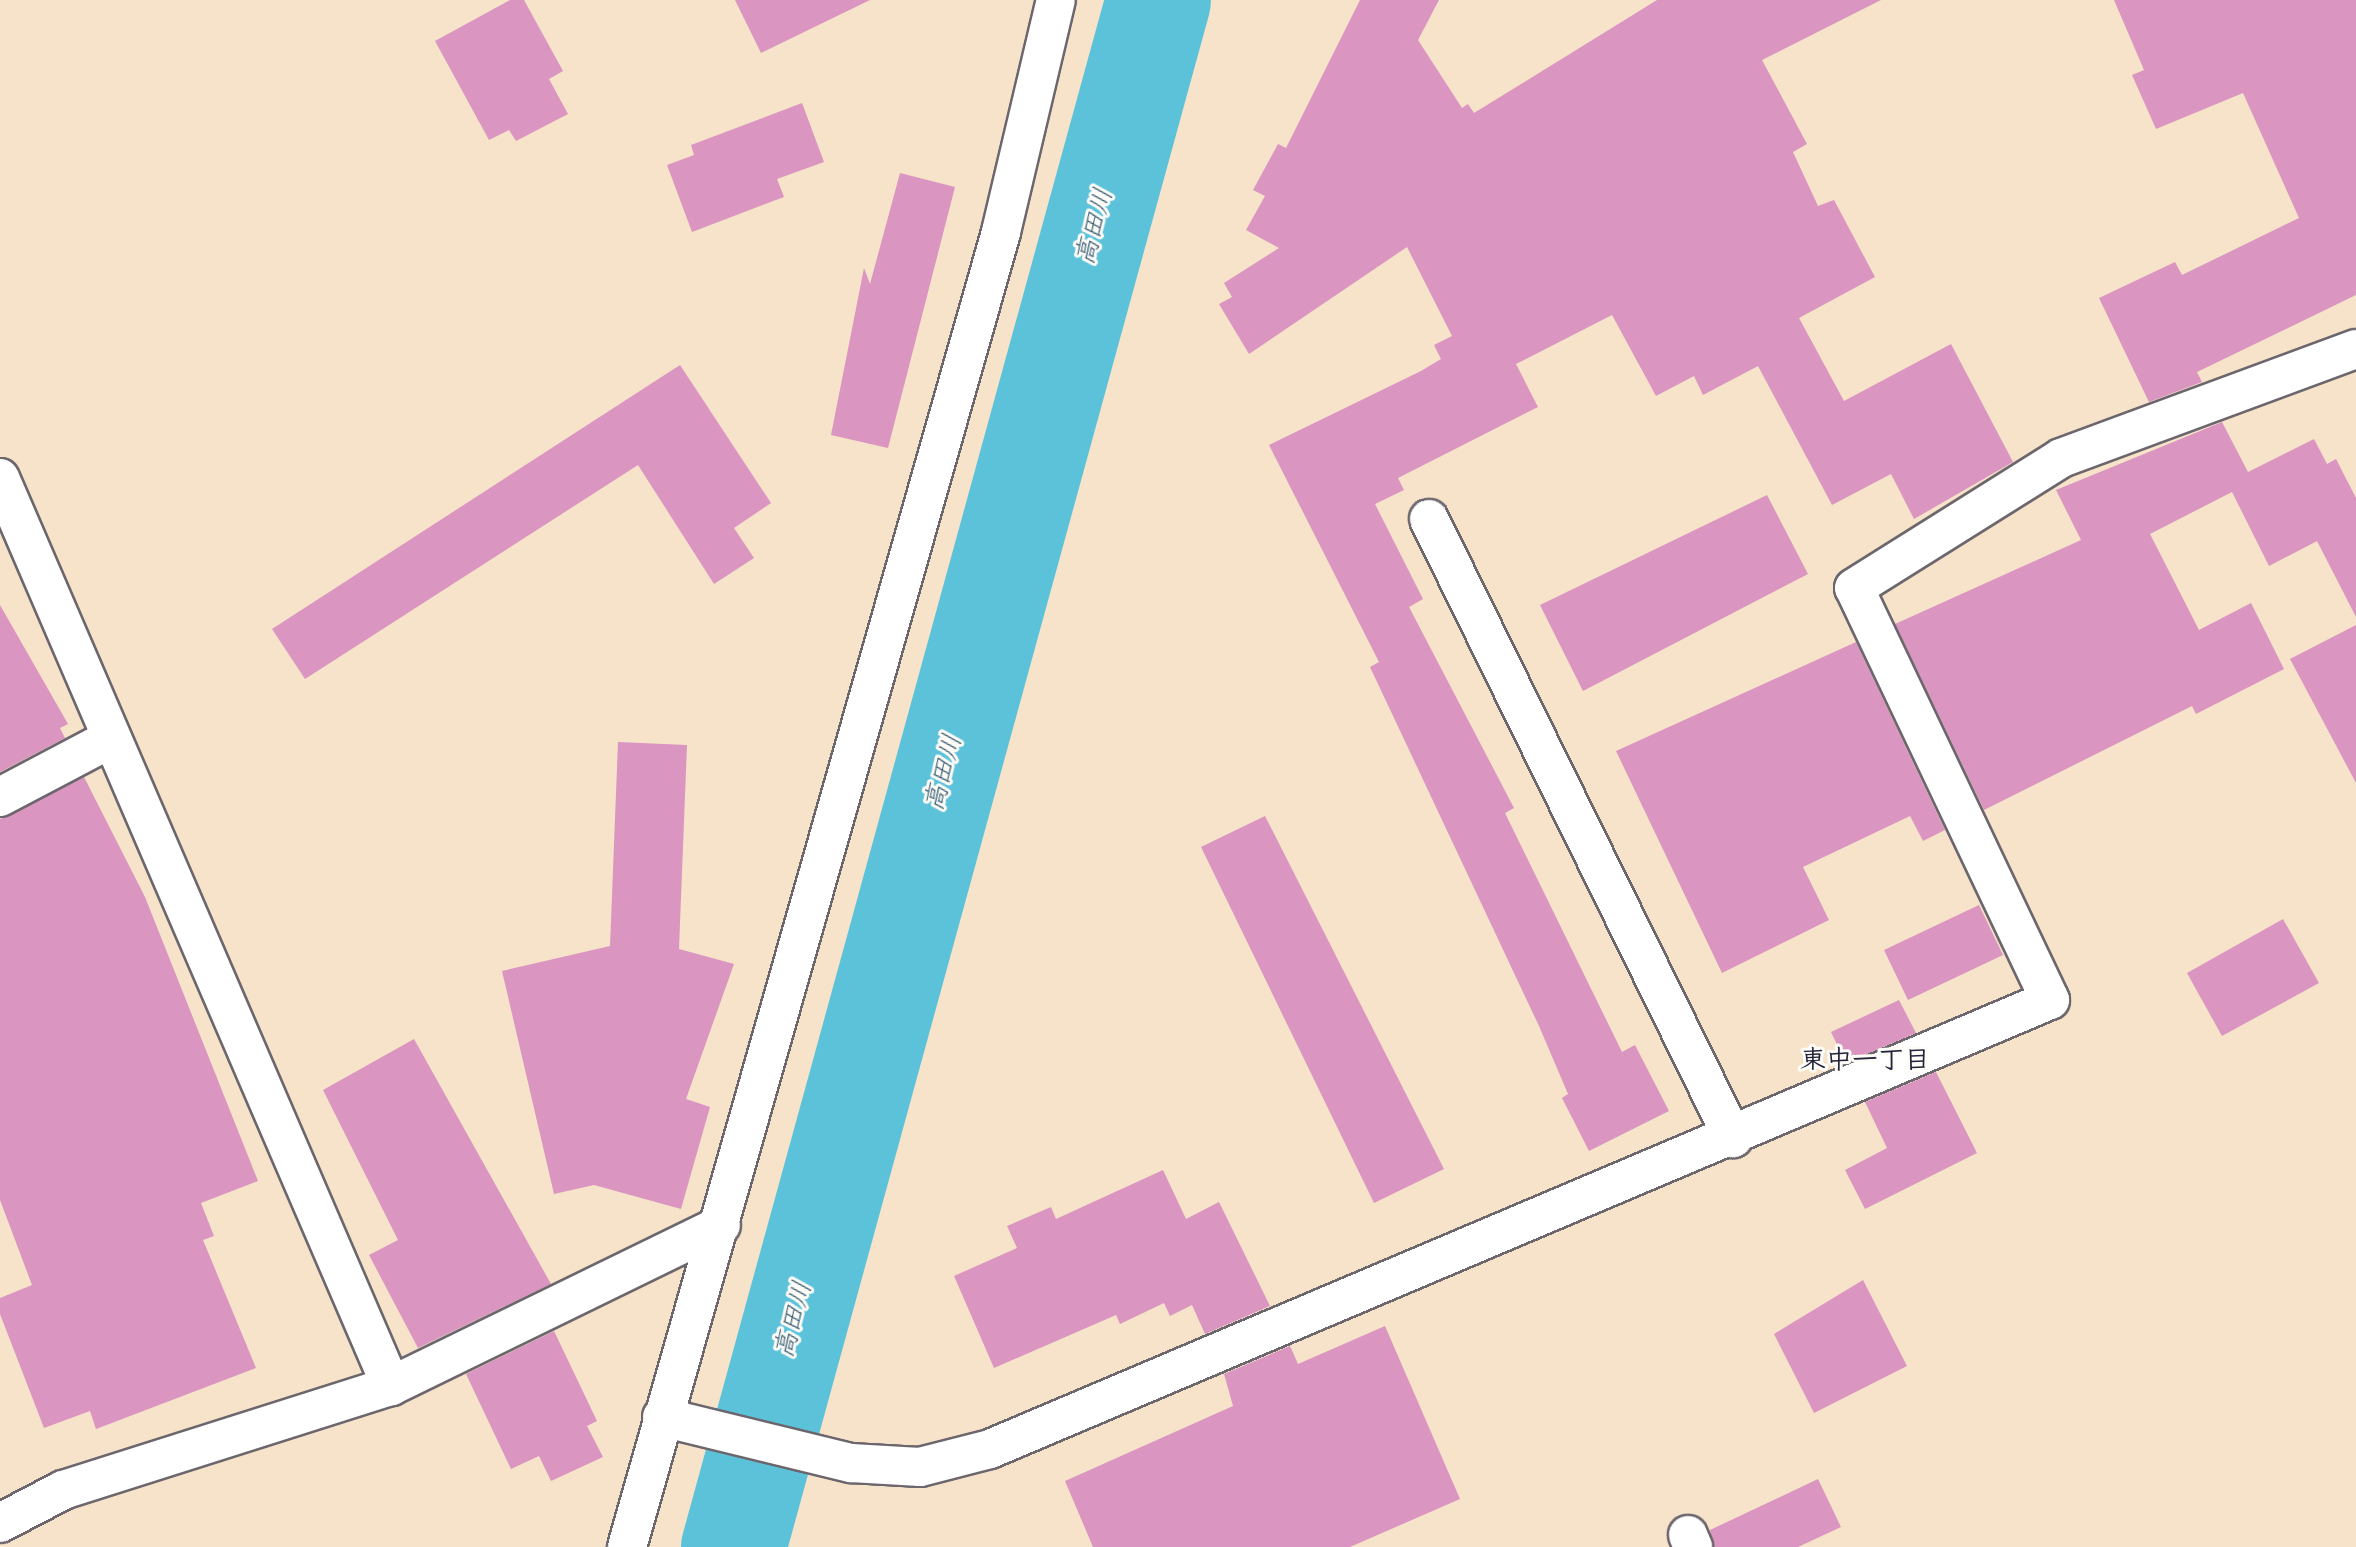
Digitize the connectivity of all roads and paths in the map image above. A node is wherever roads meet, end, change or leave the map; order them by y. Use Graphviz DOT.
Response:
graph roads {
  1 [pos="1056,0"];
  2 [pos="2356,349"];
  3 [pos="0,478"];
  4 [pos="1429,519"];
  5 [pos="108,740"];
  6 [pos="0,797"];
  7 [pos="1733,1138"];
  8 [pos="721,1225"];
  9 [pos="391,1386"];
  10 [pos="662,1417"];
  11 [pos="0,1523"];
  12 [pos="627,1547"];
  1 -- 8 [label="street"];
  2 -- 7 [label="street"];
  3 -- 5 [label="street"];
  4 -- 7 [label="street"];
  5 -- 6 [label="street"];
  5 -- 9 [label="street"];
  7 -- 10 [label="street"];
  8 -- 9 [label="street"];
  8 -- 10 [label="street"];
  9 -- 11 [label="street"];
  10 -- 12 [label="street"];
}
